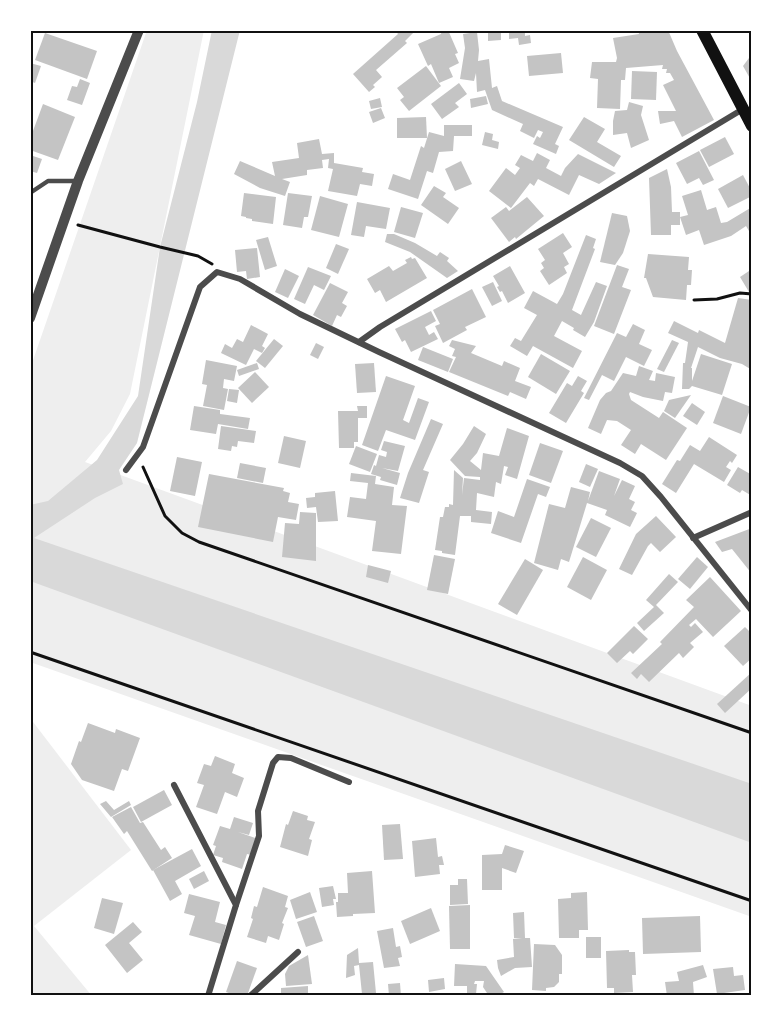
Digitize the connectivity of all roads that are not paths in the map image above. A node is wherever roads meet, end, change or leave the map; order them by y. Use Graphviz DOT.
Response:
graph roads {
  1 [pos="139,30"];
  2 [pos="702,30"];
  3 [pos="743,109"];
  4 [pos="752,126"];
  5 [pos="78,181"];
  6 [pos="30,193"];
  7 [pos="30,318"];
  8 [pos="359,342"];
  9 [pos="126,470"];
  10 [pos="752,512"];
  11 [pos="693,538"];
  12 [pos="752,611"];
  13 [pos="349,782"];
  14 [pos="174,785"];
  15 [pos="236,905"];
  16 [pos="298,952"];
  17 [pos="208,996"];
  18 [pos="250,996"];
  1 -- 5 [label="street"];
  2 -- 3 [label="main road"];
  3 -- 4 [label="main road"];
  3 -- 8 [label="street"];
  5 -- 6 [label="lane"];
  5 -- 7 [label="street"];
  8 -- 9 [label="street"];
  8 -- 11 [label="street"];
  10 -- 11 [label="street"];
  11 -- 12 [label="street"];
  13 -- 15 [label="street"];
  14 -- 15 [label="street"];
  15 -- 17 [label="street"];
  16 -- 18 [label="street"];
}
